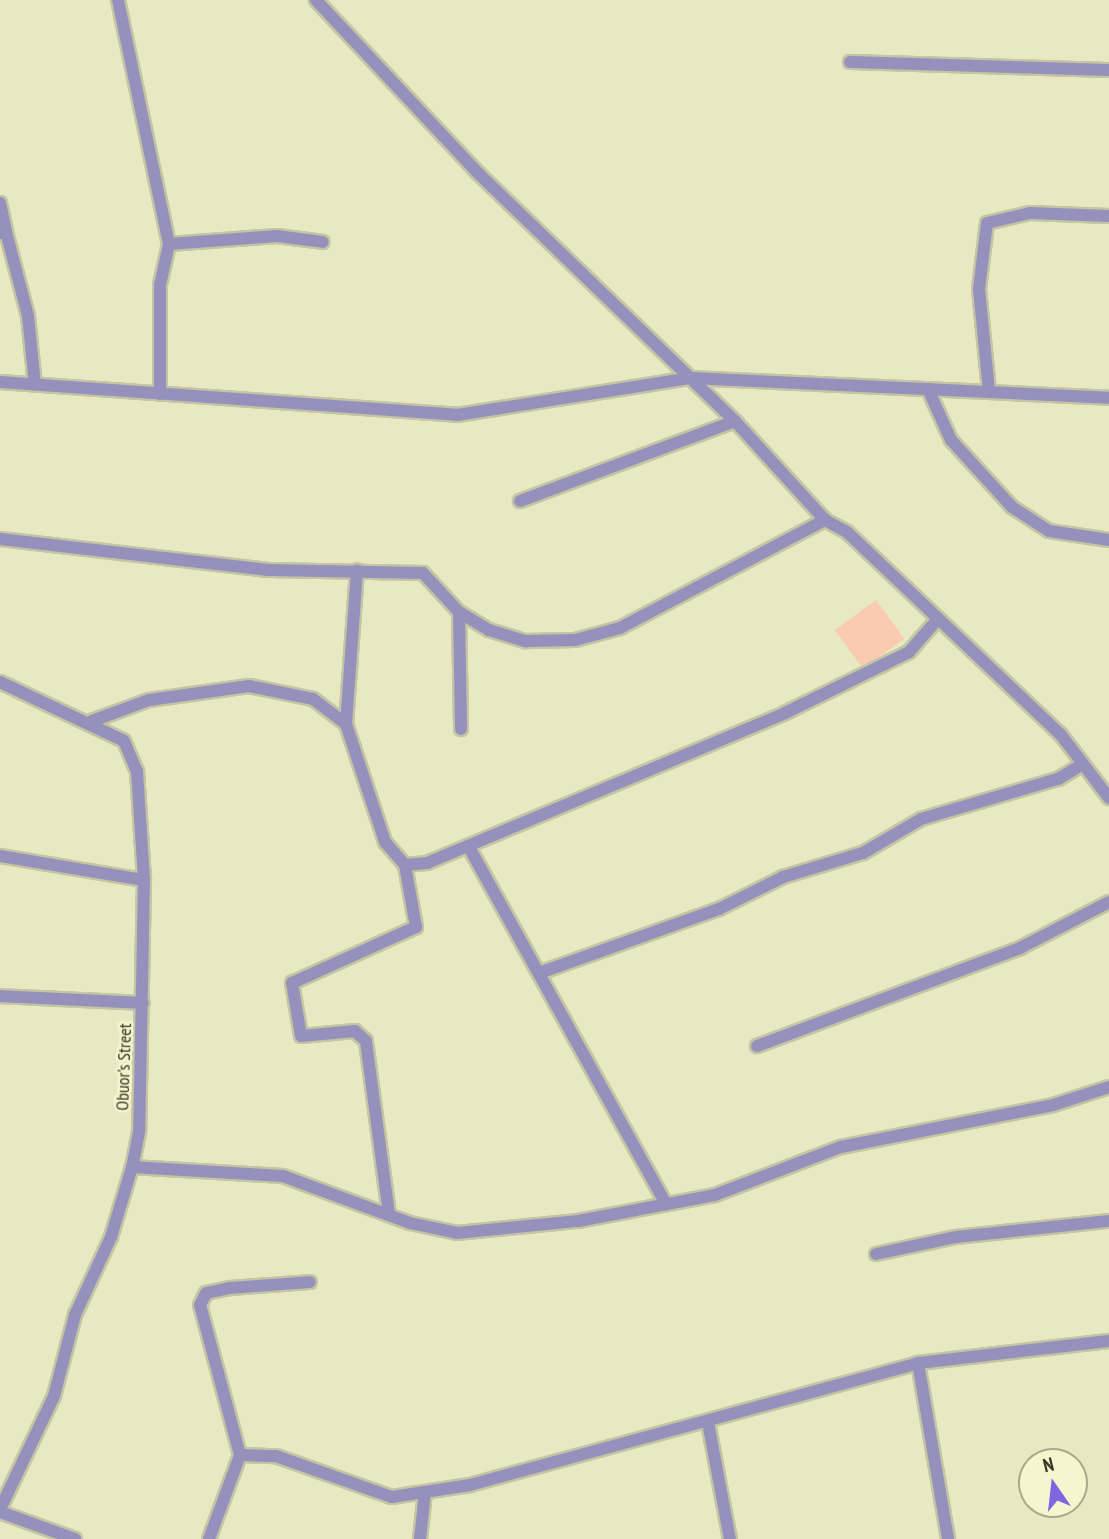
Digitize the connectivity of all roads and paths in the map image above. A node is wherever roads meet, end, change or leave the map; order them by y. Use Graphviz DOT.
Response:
graph roads {
  1 [pos="118,0"];
  2 [pos="316,0"];
  3 [pos="850,62"];
  4 [pos="1109,70"];
  5 [pos="0,203"];
  6 [pos="1109,216"];
  7 [pos="3,232"];
  8 [pos="323,242"];
  9 [pos="169,244"];
  10 [pos="691,378"];
  11 [pos="0,382"];
  12 [pos="35,385"];
  13 [pos="928,388"];
  14 [pos="989,391"];
  15 [pos="160,394"];
  16 [pos="1109,398"];
  17 [pos="734,421"];
  18 [pos="520,501"];
  19 [pos="825,520"];
  20 [pos="0,539"];
  21 [pos="1109,540"];
  22 [pos="357,570"];
  23 [pos="459,612"];
  24 [pos="936,621"];
  25 [pos="0,682"];
  26 [pos="92,721"];
  27 [pos="346,724"];
  28 [pos="461,729"];
  29 [pos="1083,764"];
  30 [pos="1109,797"];
  31 [pos="470,849"];
  32 [pos="0,856"];
  33 [pos="405,865"];
  34 [pos="144,880"];
  35 [pos="1109,902"];
  36 [pos="542,972"];
  37 [pos="0,996"];
  38 [pos="144,1003"];
  39 [pos="758,1046"];
  40 [pos="1109,1087"];
  41 [pos="132,1167"];
  42 [pos="666,1204"];
  43 [pos="390,1214"];
  44 [pos="1109,1221"];
  45 [pos="876,1254"];
  46 [pos="310,1282"];
  47 [pos="1109,1341"];
  48 [pos="918,1363"];
  49 [pos="708,1422"];
  50 [pos="240,1455"];
  51 [pos="425,1492"];
  52 [pos="0,1510"];
  53 [pos="75,1539"];
  54 [pos="209,1539"];
  55 [pos="420,1539"];
  56 [pos="730,1539"];
  57 [pos="948,1539"];
  1 -- 9 [label="street"];
  2 -- 10 [label="street"];
  3 -- 4 [label="street"];
  5 -- 7 [label="street"];
  6 -- 14 [label="street"];
  7 -- 12 [label="street"];
  8 -- 9 [label="street"];
  9 -- 15 [label="street"];
  10 -- 13 [label="street"];
  10 -- 15 [label="street"];
  10 -- 17 [label="street"];
  11 -- 12 [label="street"];
  12 -- 15 [label="street"];
  13 -- 14 [label="street"];
  13 -- 21 [label="street"];
  14 -- 16 [label="street"];
  17 -- 18 [label="street"];
  17 -- 19 [label="street"];
  19 -- 23 [label="street"];
  19 -- 24 [label="street"];
  20 -- 22 [label="street"];
  22 -- 23 [label="street"];
  22 -- 27 [label="street"];
  23 -- 28 [label="street"];
  24 -- 29 [label="street"];
  24 -- 31 [label="street"];
  25 -- 26 [label="street, Obuor’s Street"];
  26 -- 27 [label="street"];
  26 -- 34 [label="street, Obuor’s Street"];
  27 -- 33 [label="street"];
  29 -- 30 [label="street"];
  29 -- 36 [label="street"];
  31 -- 33 [label="street"];
  31 -- 36 [label="street"];
  32 -- 34 [label="street"];
  33 -- 43 [label="street"];
  34 -- 38 [label="street, Obuor’s Street"];
  35 -- 39 [label="street"];
  36 -- 42 [label="street"];
  37 -- 38 [label="street"];
  38 -- 41 [label="street, Obuor’s Street"];
  40 -- 42 [label="street"];
  41 -- 43 [label="street"];
  41 -- 52 [label="street, Obuor’s Street"];
  42 -- 43 [label="street"];
  44 -- 45 [label="street"];
  46 -- 50 [label="street"];
  47 -- 48 [label="street"];
  48 -- 49 [label="street"];
  48 -- 57 [label="street"];
  49 -- 51 [label="street"];
  49 -- 56 [label="street"];
  50 -- 51 [label="street"];
  50 -- 54 [label="street"];
  51 -- 55 [label="street"];
  52 -- 53 [label="street"];
}
